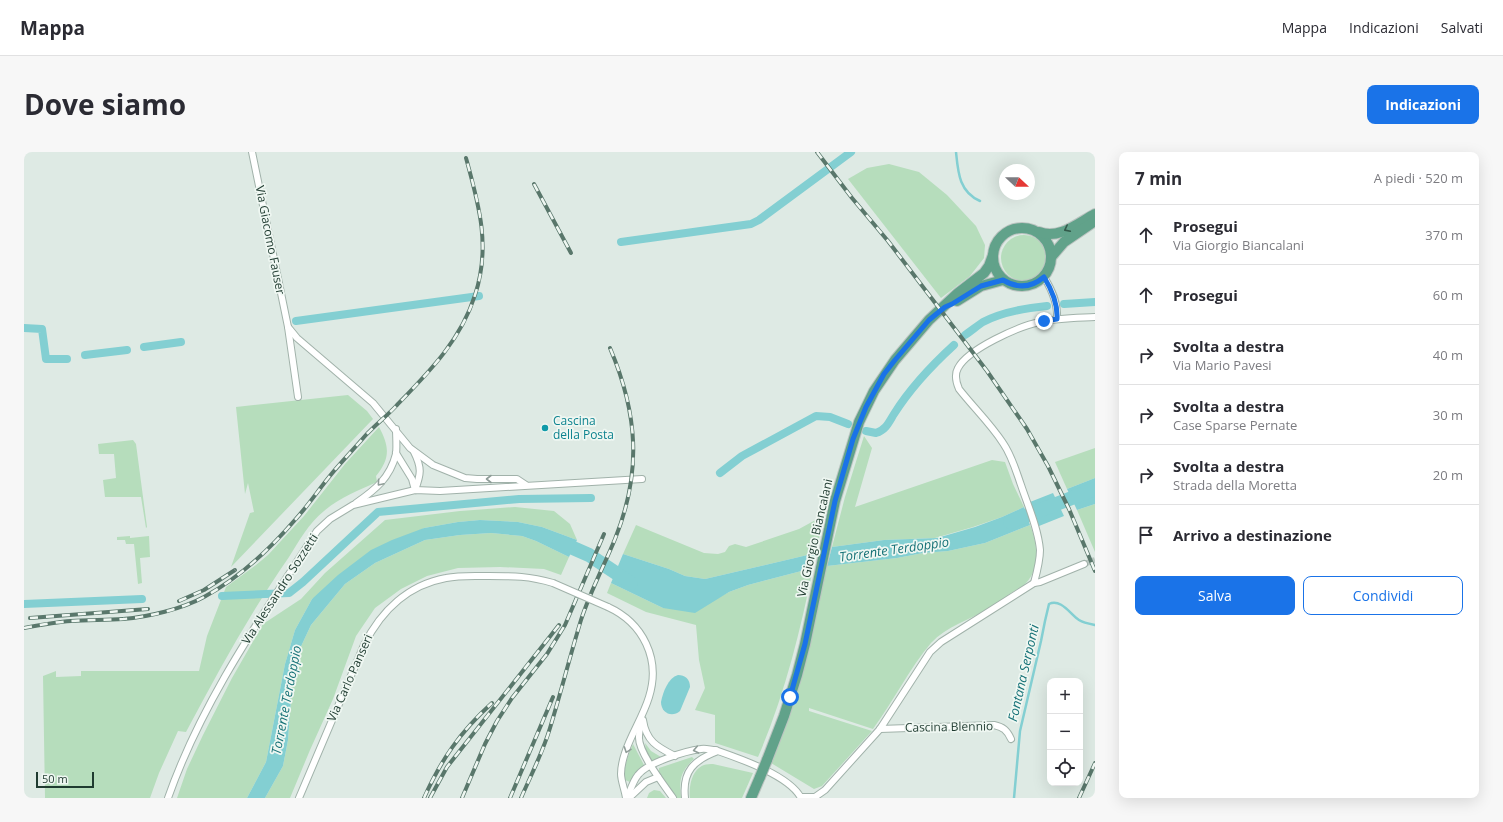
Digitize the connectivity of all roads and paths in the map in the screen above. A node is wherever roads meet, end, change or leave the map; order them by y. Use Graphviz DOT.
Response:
graph roads {
  1 [pos="252,152"];
  2 [pos="1095,214"];
  3 [pos="1095,221"];
  4 [pos="1037,232"];
  5 [pos="993,255"];
  6 [pos="1052,256"];
  7 [pos="1044,277"];
  8 [pos="1003,280"];
  9 [pos="945,307"];
  10 [pos="1095,317"];
  11 [pos="1057,319"];
  12 [pos="288,327"];
  13 [pos="298,397"];
  14 [pos="396,429"];
  15 [pos="414,451"];
  16 [pos="396,453"];
  17 [pos="642,479"];
  18 [pos="526,485"];
  19 [pos="415,490"];
  20 [pos="352,505"];
  21 [pos="1084,564"];
  22 [pos="1034,583"];
  23 [pos="642,715"];
  24 [pos="880,729"];
  25 [pos="1011,739"];
  26 [pos="718,751"];
  27 [pos="675,756"];
  28 [pos="651,766"];
  29 [pos="658,777"];
  30 [pos="168,798"];
  31 [pos="299,798"];
  32 [pos="627,798"];
  33 [pos="673,798"];
  34 [pos="685,798"];
  35 [pos="751,798"];
  36 [pos="801,798"];
  1 -- 12 [label="street, Via Giacomo Fauser"];
  2 -- 4 [label="main road, one-way"];
  3 -- 6 [label="main road"];
  4 -- 5 [label="main road"];
  4 -- 6 [label="main road"];
  5 -- 8 [label="main road"];
  5 -- 9 [label="main road"];
  6 -- 7 [label="main road"];
  7 -- 8 [label="main road"];
  7 -- 11 [label="street"];
  8 -- 9 [label="main road"];
  9 -- 35 [label="main road, Via Giorgio Biancalani, bridge"];
  10 -- 11 [label="street"];
  11 -- 22 [label="street"];
  12 -- 13 [label="street, Via Giacomo Fauser"];
  12 -- 14 [label="street"];
  14 -- 15 [label="street"];
  14 -- 16 [label="street"];
  18 -- 15 [label="street, one-way"];
  15 -- 19 [label="street"];
  16 -- 19 [label="street"];
  16 -- 20 [label="street, one-way"];
  17 -- 18 [label="street, Via Alessandro Sozzetti"];
  18 -- 19 [label="street, Via Alessandro Sozzetti"];
  19 -- 20 [label="street, Via Alessandro Sozzetti"];
  20 -- 30 [label="street, Via Alessandro Sozzetti"];
  21 -- 22 [label="street"];
  22 -- 24 [label="street"];
  23 -- 27 [label="street"];
  23 -- 28 [label="street, Via Carlo Panseri"];
  23 -- 31 [label="street, Via Carlo Panseri, bridge"];
  23 -- 32 [label="street, Via Carlo Panseri, one-way"];
  24 -- 25 [label="street, Cascina Blennio"];
  24 -- 36 [label="street"];
  26 -- 27 [label="street, one-way"];
  26 -- 34 [label="street"];
  26 -- 36 [label="street"];
  27 -- 28 [label="street"];
  28 -- 29 [label="street, Via Carlo Panseri"];
  28 -- 32 [label="street"];
  29 -- 32 [label="street"];
  29 -- 33 [label="street, Via Carlo Panseri"];
}
